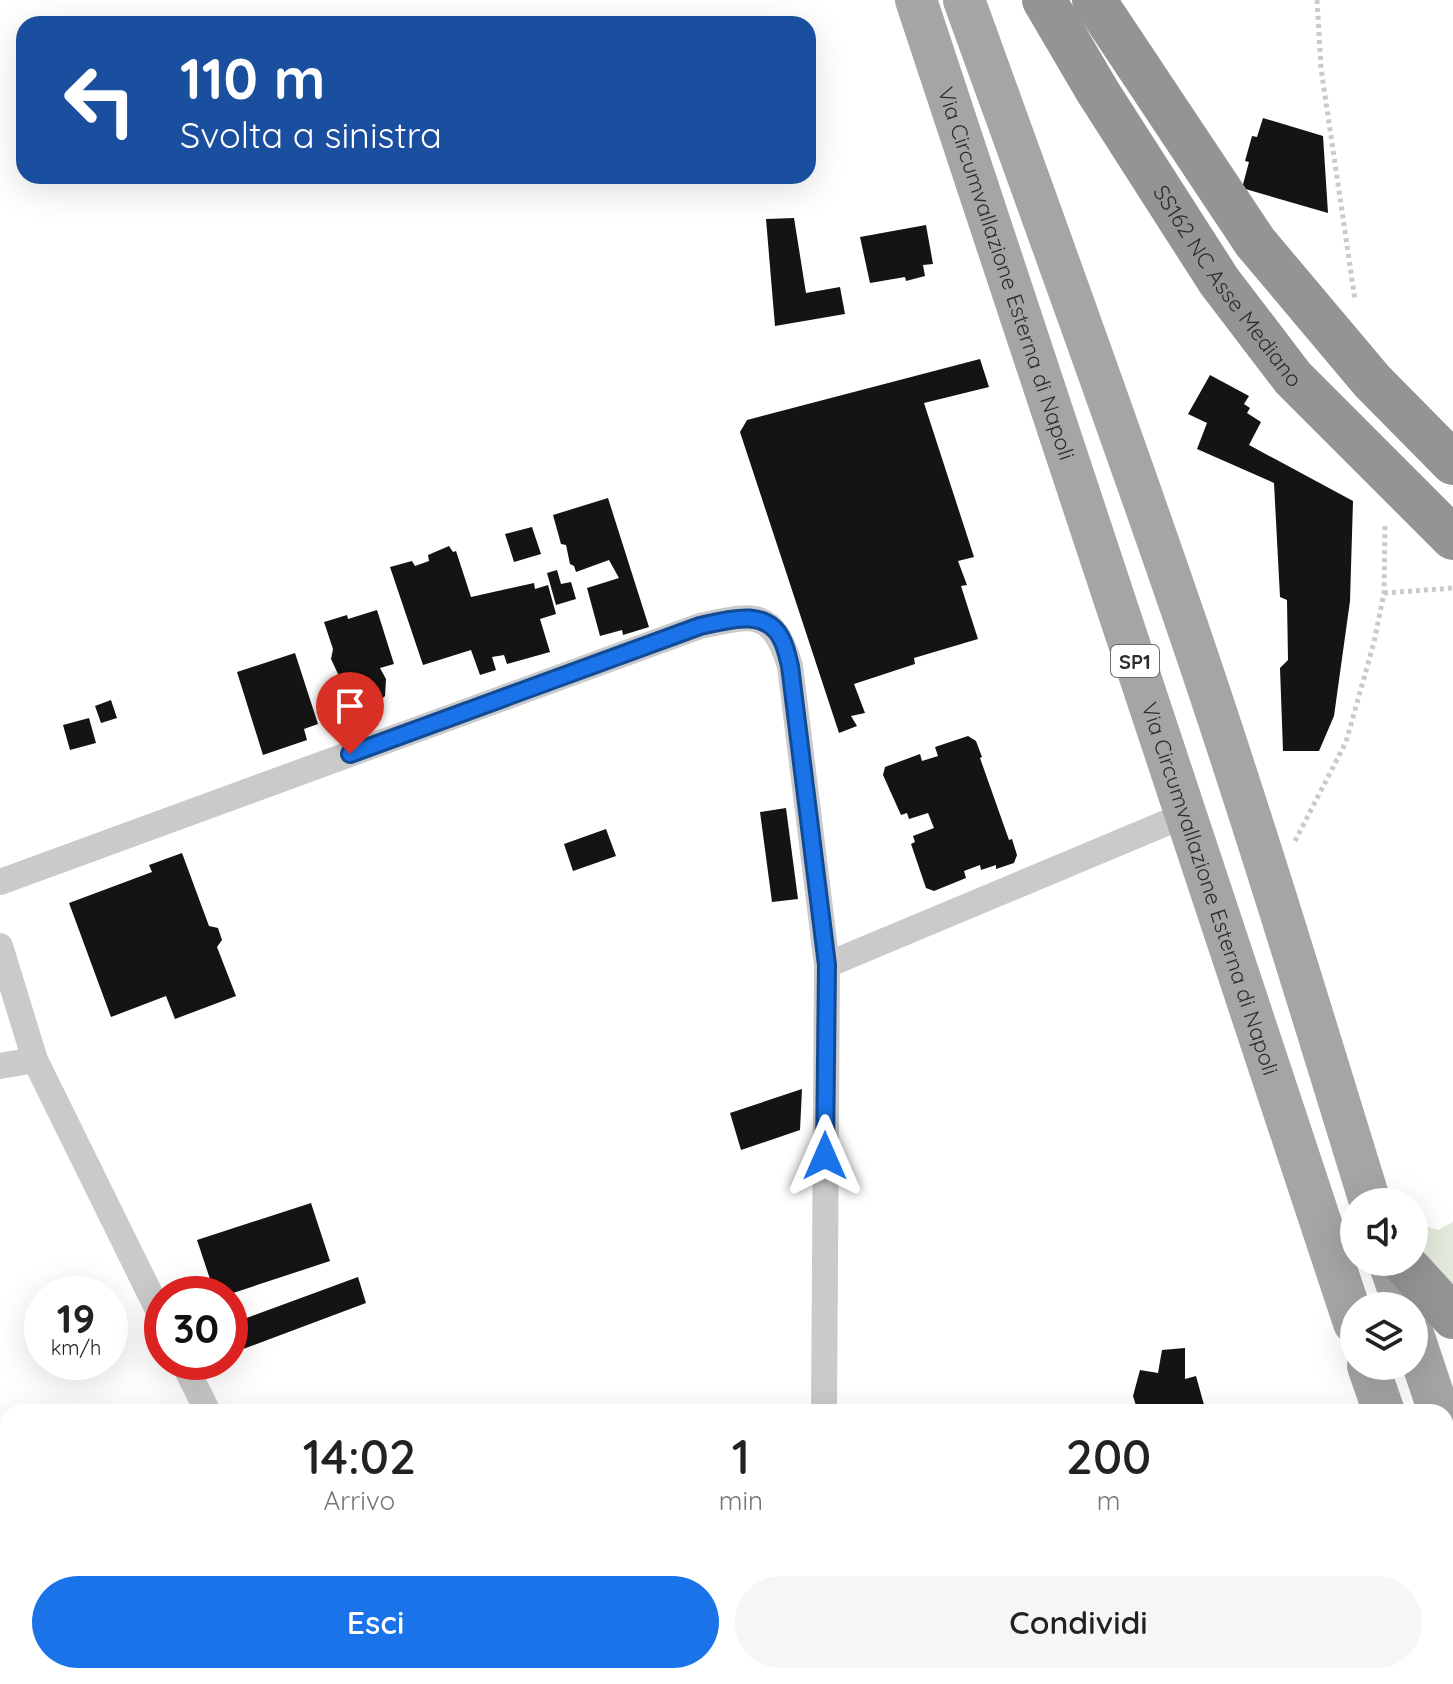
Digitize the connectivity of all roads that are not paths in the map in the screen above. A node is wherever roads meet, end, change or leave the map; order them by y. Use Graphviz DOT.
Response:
graph roads {
  1 [pos="916,0"];
  2 [pos="964,0"];
  3 [pos="1044,0"];
  4 [pos="1094,0"];
  5 [pos="1453,463"];
  6 [pos="1453,538"];
  7 [pos="1185,815"];
  8 [pos="0,882"];
  9 [pos="0,946"];
  10 [pos="827,965"];
  11 [pos="35,1060"];
  12 [pos="0,1066"];
  13 [pos="1366,1188"];
  14 [pos="1416,1276"];
  15 [pos="144,1281"];
  16 [pos="1344,1292"];
  17 [pos="1453,1317"];
  18 [pos="1428,1379"];
  19 [pos="192,1380"];
  20 [pos="1373,1380"];
  21 [pos="204,1404"];
  22 [pos="824,1404"];
  23 [pos="1381,1404"];
  24 [pos="1436,1404"];
  1 -- 7 [label="main road, Via Circumvallazione Esterna di Napoli / SP1"];
  2 -- 13 [label="main road, SP1"];
  3 -- 6 [label="highway, SS162 NC Asse Mediano, bridge"];
  4 -- 5 [label="highway, SS162 NC Asse Mediano, bridge"];
  7 -- 10 [label="street"];
  7 -- 16 [label="main road, Via Circumvallazione Esterna di Napoli / SP1"];
  8 -- 10 [label="street"];
  9 -- 11 [label="street"];
  10 -- 22 [label="street"];
  11 -- 12 [label="street"];
  11 -- 15 [label="street"];
  14 -- 17 [label="highway"];
  18 -- 24 [label="main road"];
  19 -- 21 [label="street"];
  20 -- 23 [label="main road"];
}
